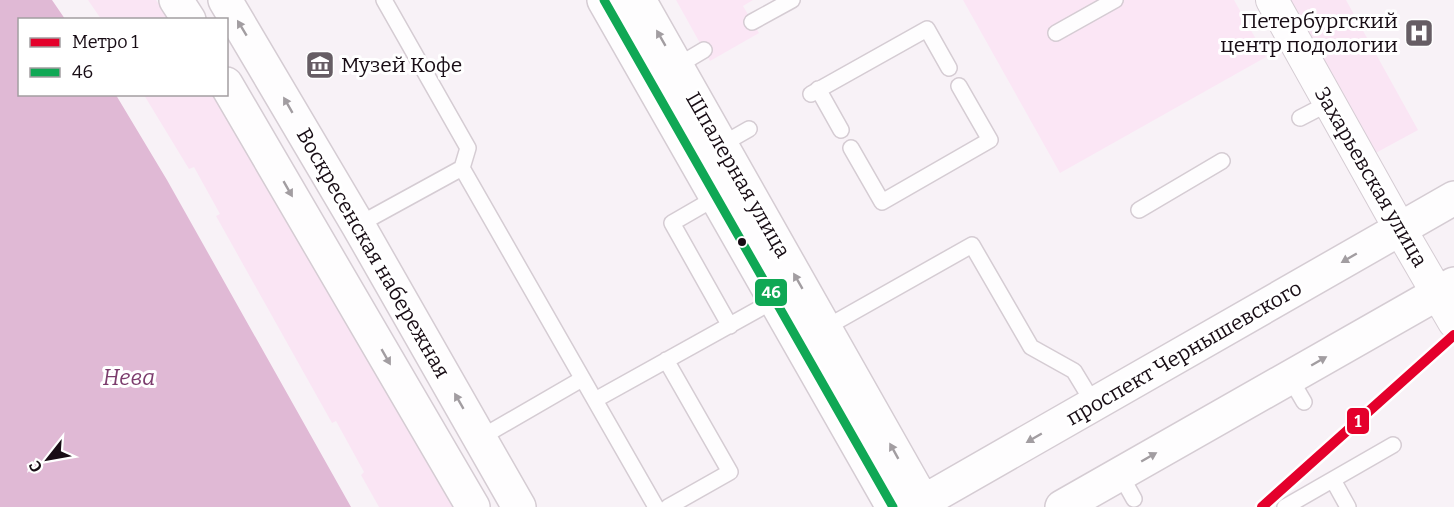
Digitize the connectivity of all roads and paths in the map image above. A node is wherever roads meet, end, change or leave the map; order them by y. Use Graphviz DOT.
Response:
graph roads {
  1 [pos="176,0"];
  2 [pos="225,0"];
  3 [pos="384,0"];
  4 [pos="604,0"];
  5 [pos="639,0"];
  6 [pos="792,0"];
  7 [pos="1115,0"];
  8 [pos="1272,0"];
  9 [pos="188,18"];
  10 [pos="752,22"];
  11 [pos="1056,33"];
  12 [pos="704,50"];
  13 [pos="677,66"];
  14 [pos="949,68"];
  15 [pos="959,86"];
  16 [pos="228,87"];
  17 [pos="1329,103"];
  18 [pos="1300,118"];
  19 [pos="841,130"];
  20 [pos="851,148"];
  21 [pos="1222,161"];
  22 [pos="462,168"];
  23 [pos="717,197"];
  24 [pos="1454,198"];
  25 [pos="1138,210"];
  26 [pos="358,225"];
  27 [pos="1400,229"];
  28 [pos="1446,289"];
  29 [pos="775,300"];
  30 [pos="1454,322"];
  31 [pos="730,326"];
  32 [pos="825,328"];
  33 [pos="666,360"];
  34 [pos="582,379"];
  35 [pos="595,400"];
  36 [pos="1094,404"];
  37 [pos="480,438"];
  38 [pos="1393,445"];
  39 [pos="1339,473"];
  40 [pos="914,506"];
  41 [pos="473,507"];
  42 [pos="519,507"];
  43 [pos="656,507"];
  44 [pos="668,507"];
  45 [pos="1062,507"];
  46 [pos="1285,507"];
  47 [pos="1348,507"];
  1 -- 9 [label="street"];
  26 -- 2 [label="street, Воскресенская набережная, one-way"];
  3 -- 22 [label="lane"];
  4 -- 23 [label="street, Шпалерная улица"];
  13 -- 5 [label="street, Шпалерная улица, one-way"];
  6 -- 10 [label="lane"];
  7 -- 11 [label="lane"];
  8 -- 17 [label="street, Захарьевская улица"];
  12 -- 13 [label="lane"];
  32 -- 13 [label="street, Шпалерная улица, one-way"];
  14 -- 19 [label="lane"];
  15 -- 20 [label="lane"];
  16 -- 41 [label="street, Воскресенская набережная, one-way"];
  17 -- 18 [label="lane"];
  17 -- 27 [label="street, Захарьевская улица"];
  21 -- 25 [label="lane"];
  22 -- 26 [label="lane"];
  22 -- 34 [label="lane"];
  23 -- 29 [label="street, Шпалерная улица"];
  23 -- 31 [label="lane"];
  24 -- 27 [label="street, проспект Чернышевского"];
  37 -- 26 [label="street, Воскресенская набережная, one-way"];
  27 -- 28 [label="street, Захарьевская улица"];
  27 -- 36 [label="street, проспект Чернышевского, one-way"];
  28 -- 30 [label="street, Захарьевская улица"];
  45 -- 28 [label="street, one-way"];
  29 -- 31 [label="lane"];
  29 -- 40 [label="street, Шпалерная улица"];
  31 -- 33 [label="lane"];
  32 -- 36 [label="lane"];
  40 -- 32 [label="street, Шпалерная улица, one-way"];
  33 -- 35 [label="lane"];
  33 -- 44 [label="lane"];
  34 -- 35 [label="lane"];
  34 -- 37 [label="lane"];
  35 -- 43 [label="lane"];
  36 -- 40 [label="street, проспект Чернышевского, one-way"];
  37 -- 42 [label="street, Воскресенская набережная"];
  38 -- 39 [label="lane"];
  39 -- 46 [label="lane"];
  39 -- 47 [label="lane"];
}
